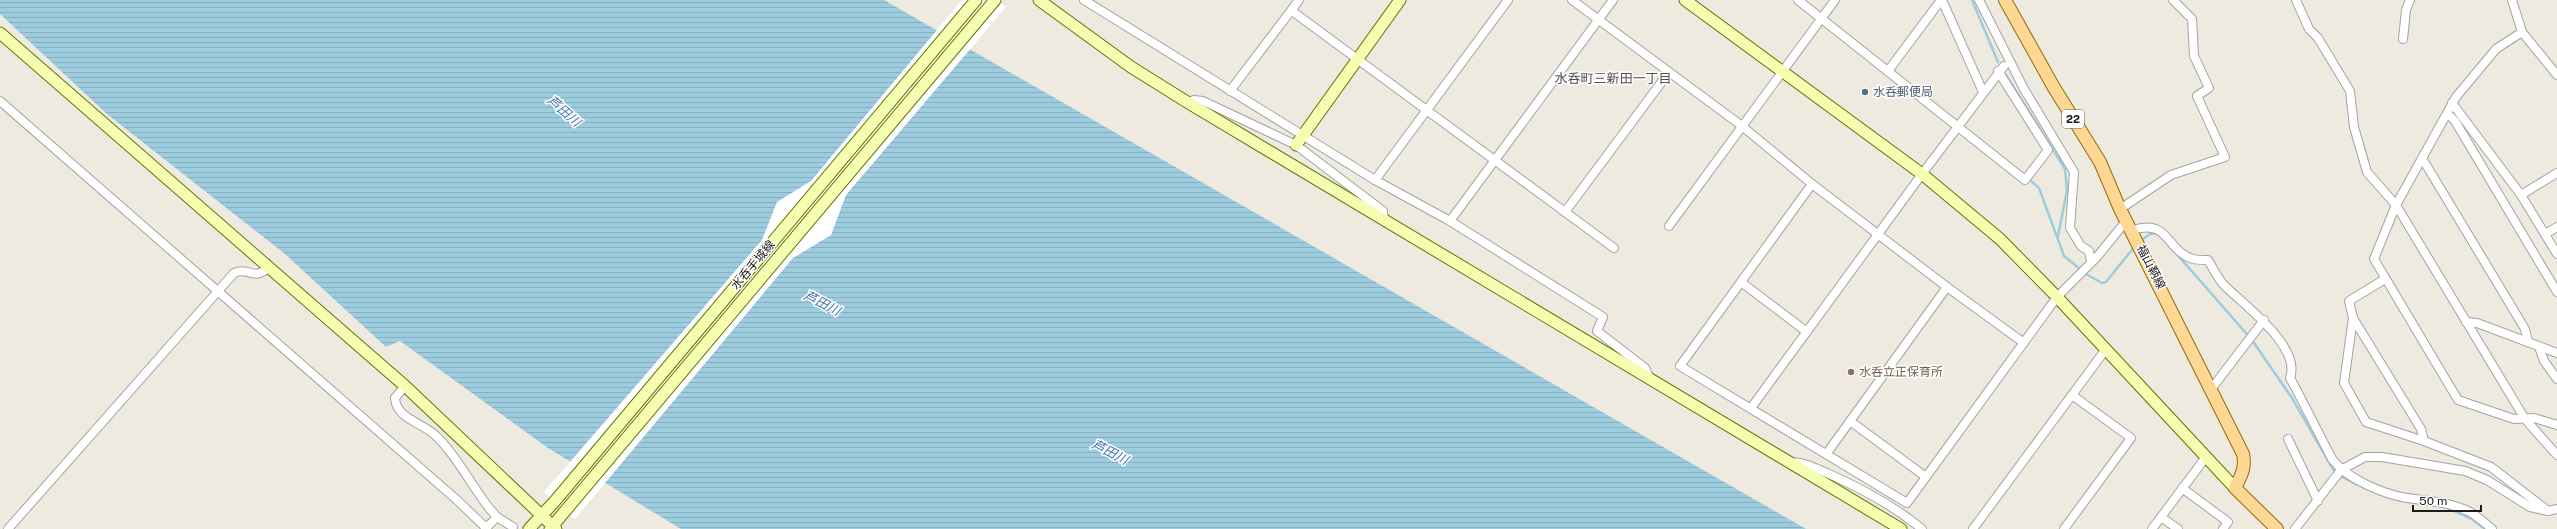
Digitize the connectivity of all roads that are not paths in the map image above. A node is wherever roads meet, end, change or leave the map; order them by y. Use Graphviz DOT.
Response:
graph roads {
  1 [pos="976,0"];
  2 [pos="994,0"];
  3 [pos="1038,0"];
  4 [pos="1084,0"];
  5 [pos="1300,0"];
  6 [pos="1400,0"];
  7 [pos="1508,0"];
  8 [pos="1572,0"];
  9 [pos="1613,0"];
  10 [pos="1685,0"];
  11 [pos="1798,0"];
  12 [pos="1835,0"];
  13 [pos="1941,0"];
  14 [pos="1979,0"];
  15 [pos="2005,0"];
  16 [pos="2173,0"];
  17 [pos="2296,0"];
  18 [pos="2410,0"];
  19 [pos="2512,0"];
  20 [pos="1292,11"];
  21 [pos="1822,18"];
  22 [pos="1598,19"];
  23 [pos="0,32"];
  24 [pos="2522,32"];
  25 [pos="2403,39"];
  26 [pos="2000,44"];
  27 [pos="1357,58"];
  28 [pos="2001,69"];
  29 [pos="1782,71"];
  30 [pos="1669,72"];
  31 [pos="1888,72"];
  32 [pos="2557,75"];
  33 [pos="2024,89"];
  34 [pos="1230,91"];
  35 [pos="1983,92"];
  36 [pos="0,101"];
  37 [pos="1187,102"];
  38 [pos="2452,103"];
  39 [pos="1427,111"];
  40 [pos="2448,114"];
  41 [pos="1742,126"];
  42 [pos="1957,127"];
  43 [pos="1302,135"];
  44 [pos="1296,145"];
  45 [pos="2422,158"];
  46 [pos="1495,160"];
  47 [pos="2557,173"];
  48 [pos="1922,174"];
  49 [pos="1375,180"];
  50 [pos="1812,184"];
  51 [pos="2521,195"];
  52 [pos="2396,205"];
  53 [pos="2120,209"];
  54 [pos="1565,212"];
  55 [pos="1384,221"];
  56 [pos="1450,221"];
  57 [pos="1669,226"];
  58 [pos="2557,227"];
  59 [pos="2134,233"];
  60 [pos="1879,234"];
  61 [pos="2545,234"];
  62 [pos="1614,248"];
  63 [pos="2557,254"];
  64 [pos="2091,261"];
  65 [pos="269,267"];
  66 [pos="2385,279"];
  67 [pos="1741,282"];
  68 [pos="1947,287"];
  69 [pos="217,292"];
  70 [pos="2557,292"];
  71 [pos="2057,297"];
  72 [pos="2353,318"];
  73 [pos="2264,320"];
  74 [pos="2466,322"];
  75 [pos="1807,332"];
  76 [pos="2528,342"];
  77 [pos="2024,343"];
  78 [pos="2539,347"];
  79 [pos="2106,349"];
  80 [pos="2557,353"];
  81 [pos="1650,379"];
  82 [pos="2557,379"];
  83 [pos="405,386"];
  84 [pos="2212,388"];
  85 [pos="2072,395"];
  86 [pos="1751,408"];
  87 [pos="2525,420"];
  88 [pos="1850,421"];
  89 [pos="2557,425"];
  90 [pos="2288,439"];
  91 [pos="2424,441"];
  92 [pos="1827,453"];
  93 [pos="2557,455"];
  94 [pos="2206,457"];
  95 [pos="1789,462"];
  96 [pos="2339,472"];
  97 [pos="1926,477"];
  98 [pos="2182,488"];
  99 [pos="2235,488"];
  100 [pos="2318,501"];
  101 [pos="1907,502"];
  102 [pos="2557,509"];
  103 [pos="1901,511"];
  104 [pos="2548,511"];
  105 [pos="540,515"];
  106 [pos="497,517"];
  107 [pos="2161,517"];
  108 [pos="513,527"];
  109 [pos="553,528"];
  110 [pos="8,529"];
  111 [pos="486,529"];
  112 [pos="529,529"];
  113 [pos="1901,529"];
  114 [pos="1922,529"];
  115 [pos="1973,529"];
  116 [pos="2064,529"];
  117 [pos="2152,529"];
  118 [pos="2178,529"];
  119 [pos="2223,529"];
  120 [pos="2277,529"];
  121 [pos="2295,529"];
  122 [pos="2492,529"];
  1 -- 105 [label="street, 水呑手城線"];
  2 -- 109 [label="street, 水呑手城線"];
  3 -- 37 [label="street"];
  4 -- 34 [label="street"];
  5 -- 20 [label="street"];
  6 -- 27 [label="street"];
  7 -- 39 [label="street"];
  8 -- 22 [label="street"];
  9 -- 22 [label="street"];
  10 -- 29 [label="street"];
  11 -- 21 [label="street"];
  12 -- 21 [label="street"];
  13 -- 31 [label="street"];
  13 -- 35 [label="street"];
  14 -- 26 [label="street"];
  15 -- 53 [label="main road, 福山鞆線 / 22"];
  16 -- 53 [label="street"];
  17 -- 52 [label="street"];
  18 -- 25 [label="street"];
  19 -- 24 [label="street"];
  20 -- 27 [label="street"];
  20 -- 34 [label="street"];
  21 -- 29 [label="street"];
  21 -- 31 [label="street"];
  22 -- 30 [label="street"];
  22 -- 46 [label="street"];
  23 -- 65 [label="street"];
  24 -- 32 [label="street"];
  24 -- 38 [label="street"];
  26 -- 28 [label="street"];
  26 -- 33 [label="street"];
  27 -- 39 [label="street"];
  27 -- 43 [label="street"];
  28 -- 33 [label="street"];
  28 -- 35 [label="street"];
  28 -- 42 [label="street"];
  29 -- 41 [label="street"];
  29 -- 48 [label="street"];
  30 -- 41 [label="street"];
  30 -- 54 [label="street"];
  31 -- 42 [label="street"];
  33 -- 64 [label="street"];
  34 -- 43 [label="street"];
  35 -- 42 [label="street"];
  36 -- 69 [label="street"];
  37 -- 44 [label="street"];
  37 -- 55 [label="street"];
  38 -- 40 [label="street"];
  38 -- 51 [label="street"];
  39 -- 46 [label="street"];
  39 -- 49 [label="street"];
  40 -- 45 [label="street"];
  40 -- 70 [label="street"];
  41 -- 50 [label="street"];
  41 -- 57 [label="street"];
  42 -- 48 [label="street"];
  43 -- 44 [label="street"];
  43 -- 49 [label="street"];
  44 -- 55 [label="street"];
  45 -- 52 [label="street"];
  45 -- 76 [label="street"];
  46 -- 54 [label="street"];
  46 -- 56 [label="street"];
  47 -- 51 [label="street"];
  48 -- 60 [label="street"];
  48 -- 71 [label="street"];
  49 -- 56 [label="street"];
  50 -- 60 [label="street"];
  50 -- 67 [label="street"];
  51 -- 61 [label="street"];
  52 -- 66 [label="street"];
  52 -- 74 [label="street"];
  53 -- 59 [label="main road, 福山鞆線 / 22"];
  54 -- 62 [label="street"];
  55 -- 81 [label="street"];
  56 -- 81 [label="street"];
  58 -- 61 [label="street"];
  59 -- 64 [label="street"];
  59 -- 73 [label="street"];
  59 -- 84 [label="main road, 福山鞆線 / 22"];
  60 -- 68 [label="street"];
  60 -- 75 [label="street"];
  61 -- 63 [label="street"];
  64 -- 71 [label="street"];
  65 -- 69 [label="street"];
  65 -- 83 [label="street"];
  66 -- 72 [label="street"];
  66 -- 87 [label="street"];
  67 -- 75 [label="street"];
  67 -- 86 [label="street"];
  68 -- 77 [label="street"];
  68 -- 88 [label="street"];
  69 -- 110 [label="street"];
  69 -- 111 [label="street"];
  71 -- 77 [label="street"];
  71 -- 79 [label="street"];
  72 -- 91 [label="street"];
  72 -- 91 [label="street"];
  73 -- 84 [label="street"];
  73 -- 96 [label="street"];
  74 -- 76 [label="street"];
  74 -- 87 [label="street"];
  75 -- 86 [label="street"];
  76 -- 78 [label="street"];
  77 -- 97 [label="street"];
  78 -- 80 [label="street"];
  78 -- 82 [label="street"];
  79 -- 85 [label="street"];
  79 -- 94 [label="street"];
  81 -- 95 [label="street"];
  83 -- 105 [label="street"];
  83 -- 106 [label="street"];
  84 -- 99 [label="main road, 福山鞆線 / 22"];
  85 -- 115 [label="street"];
  85 -- 116 [label="street"];
  86 -- 92 [label="street"];
  87 -- 89 [label="street"];
  87 -- 93 [label="street"];
  88 -- 92 [label="street"];
  88 -- 97 [label="street"];
  90 -- 100 [label="street"];
  91 -- 104 [label="street"];
  92 -- 101 [label="street"];
  94 -- 98 [label="street"];
  94 -- 99 [label="street"];
  95 -- 103 [label="street"];
  95 -- 113 [label="street"];
  96 -- 100 [label="street"];
  96 -- 104 [label="street"];
  96 -- 122 [label="street"];
  97 -- 101 [label="street"];
  98 -- 107 [label="street"];
  98 -- 119 [label="street"];
  99 -- 120 [label="main road"];
  100 -- 121 [label="street"];
  101 -- 103 [label="street"];
  102 -- 104 [label="street"];
  103 -- 114 [label="street"];
  105 -- 109 [label="street"];
  105 -- 112 [label="street, 水呑手城線"];
  106 -- 108 [label="street"];
  106 -- 111 [label="street"];
  107 -- 117 [label="street"];
  107 -- 118 [label="street"];
}
